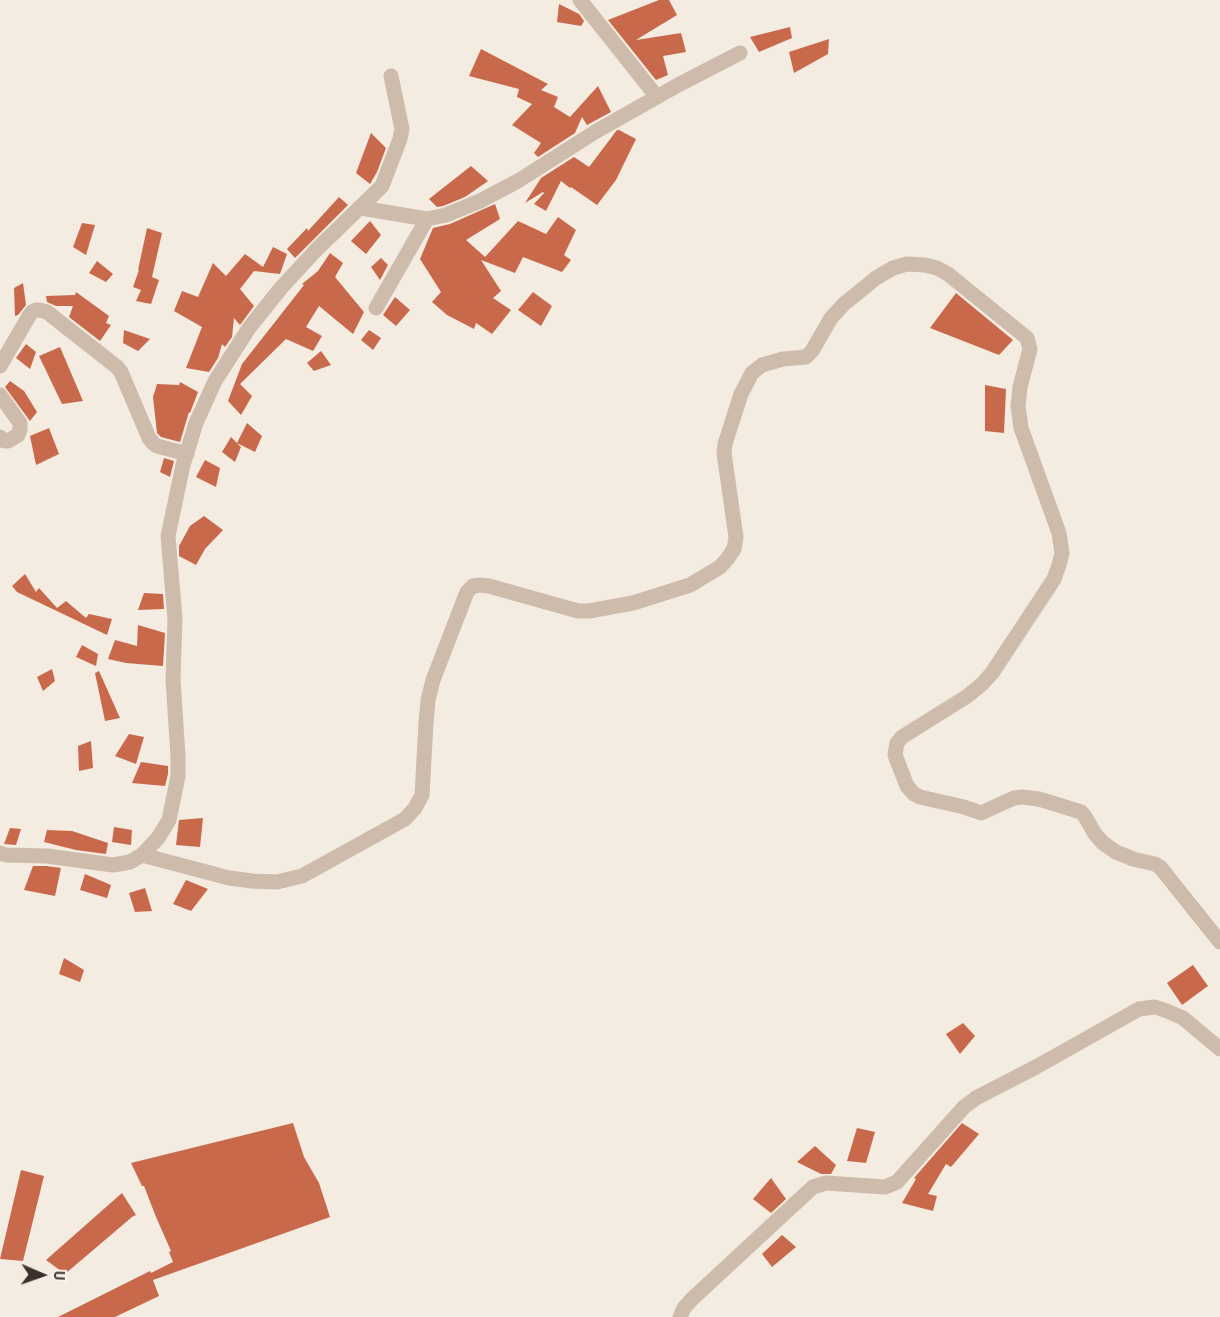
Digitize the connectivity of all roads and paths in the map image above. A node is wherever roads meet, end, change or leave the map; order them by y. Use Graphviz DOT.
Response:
graph roads {
  1 [pos="580,0"];
  2 [pos="740,53"];
  3 [pos="391,76"];
  4 [pos="657,97"];
  5 [pos="360,208"];
  6 [pos="427,219"];
  7 [pos="376,308"];
  8 [pos="0,366"];
  9 [pos="0,395"];
  10 [pos="0,437"];
  11 [pos="187,454"];
  12 [pos="0,853"];
  13 [pos="142,855"];
  14 [pos="1220,942"];
  15 [pos="1220,1049"];
  16 [pos="680,1317"];
  1 -- 4 [label="street"];
  2 -- 4 [label="street"];
  3 -- 5 [label="street"];
  4 -- 6 [label="street"];
  5 -- 6 [label="street"];
  5 -- 11 [label="street"];
  6 -- 7 [label="street"];
  8 -- 11 [label="street"];
  9 -- 10 [label="street"];
  11 -- 13 [label="street"];
  12 -- 13 [label="street"];
  13 -- 14 [label="street"];
  15 -- 16 [label="street"];
}
